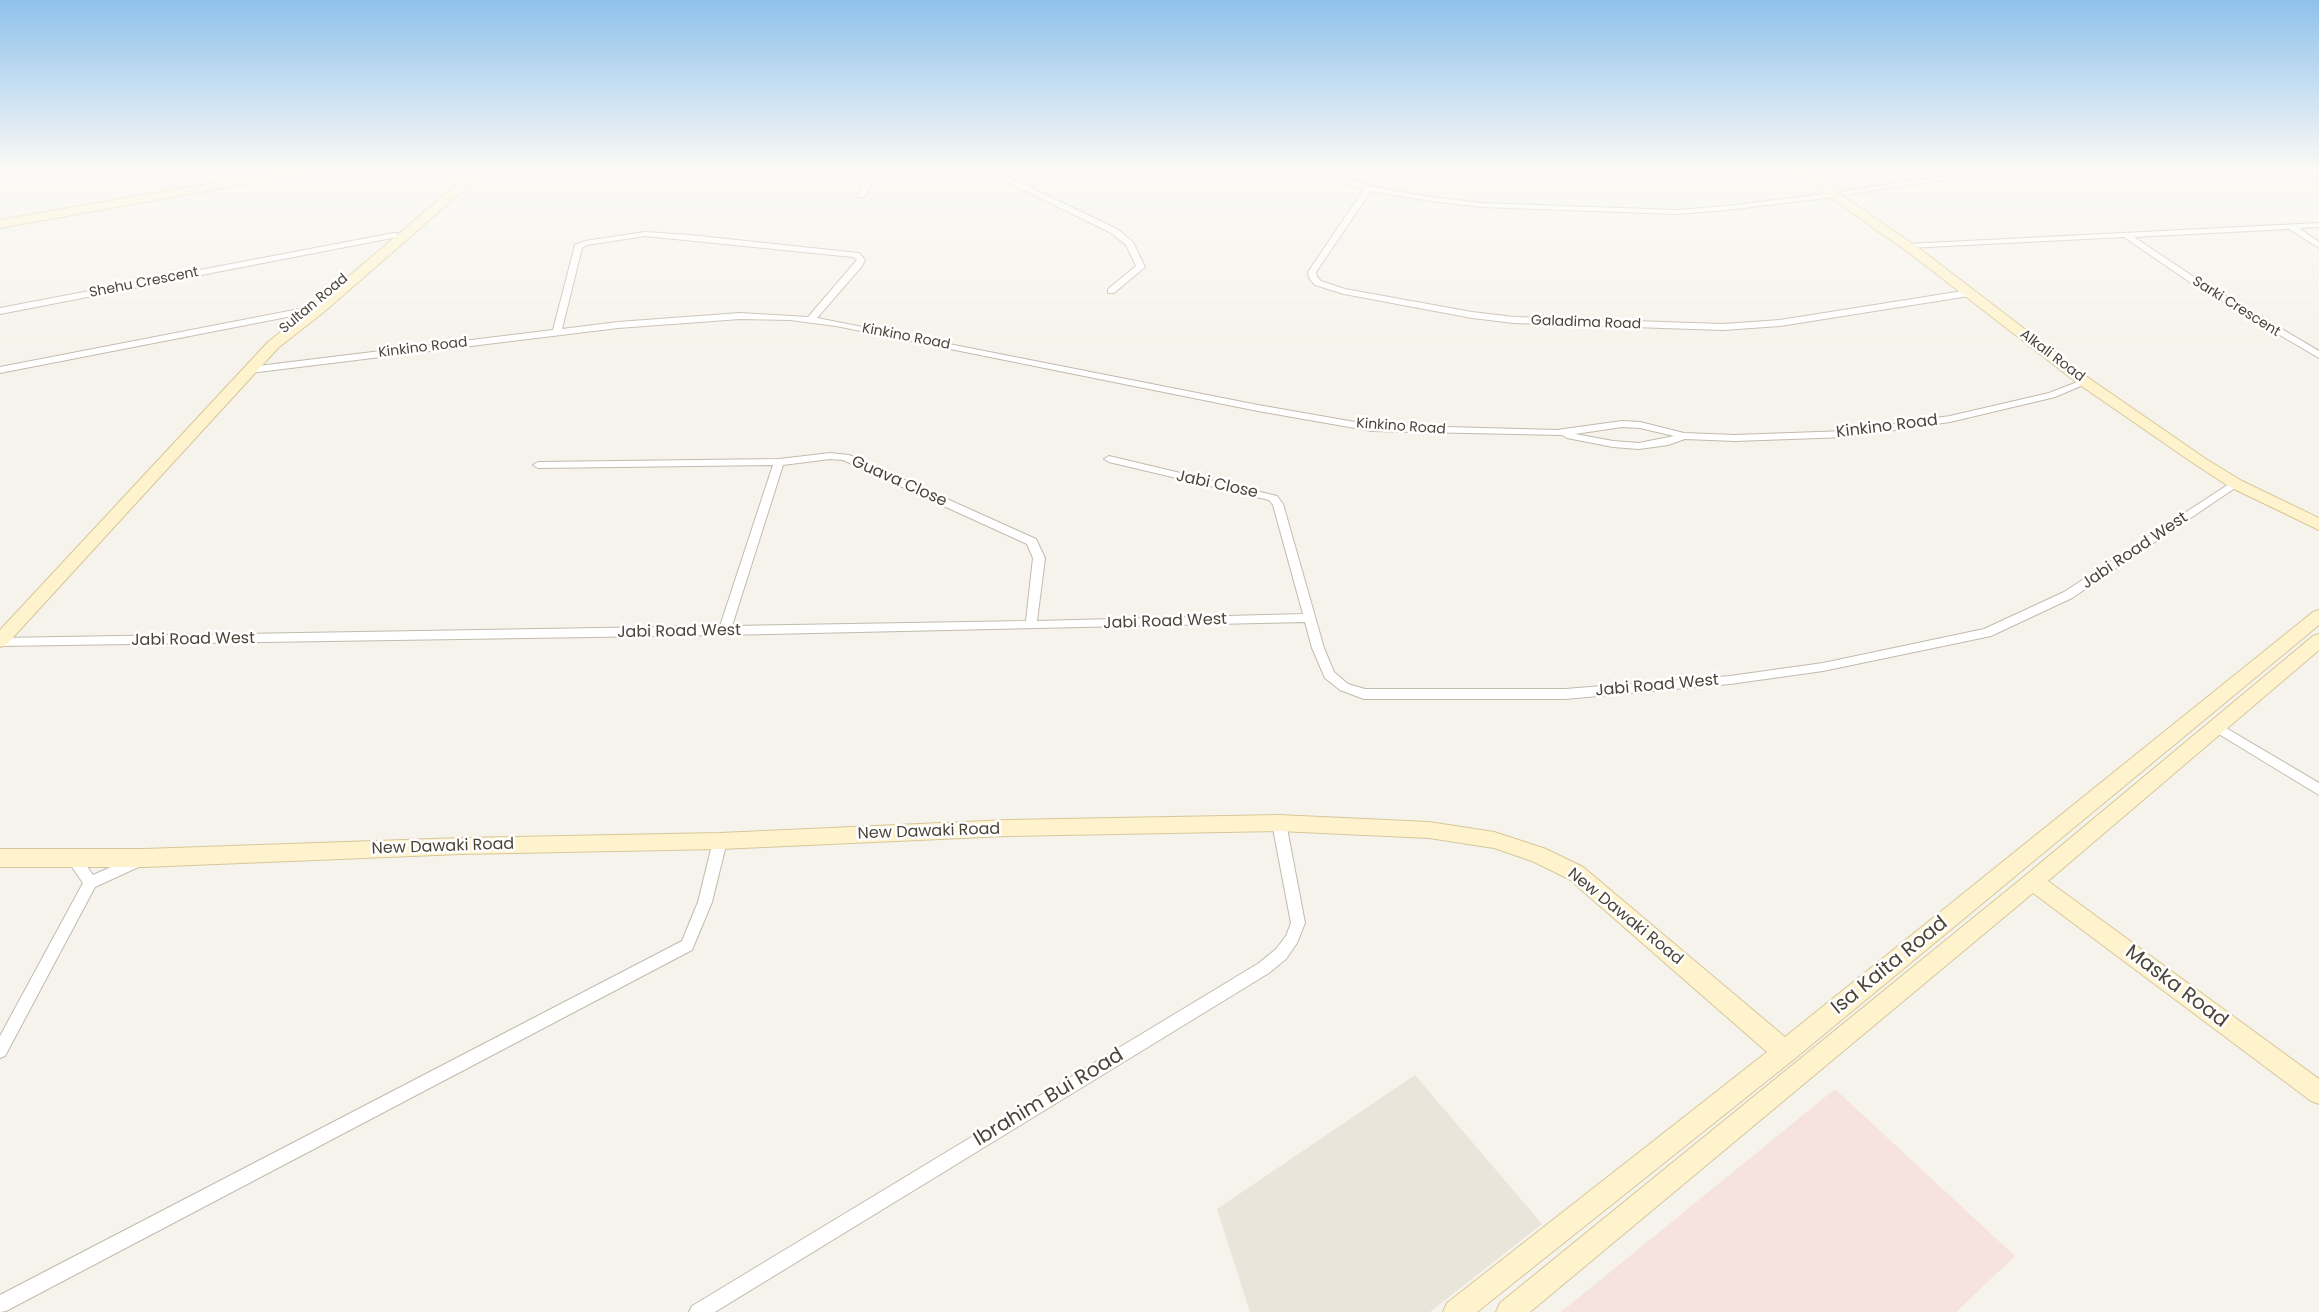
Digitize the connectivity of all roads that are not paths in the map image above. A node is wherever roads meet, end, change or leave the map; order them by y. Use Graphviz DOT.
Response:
graph roads {
  1 [pos="400,230"];
  2 [pos="409,230"];
  3 [pos="1112,230"];
  4 [pos="1340,230"];
  5 [pos="1891,230"];
  6 [pos="2224,230"];
  7 [pos="2296,230"];
  8 [pos="394,235"];
  9 [pos="2126,235"];
  10 [pos="1914,246"];
  11 [pos="2319,246"];
  12 [pos="1112,291"];
  13 [pos="1969,293"];
  14 [pos="315,310"];
  15 [pos="0,312"];
  16 [pos="811,319"];
  17 [pos="557,332"];
  18 [pos="2319,355"];
  19 [pos="0,370"];
  20 [pos="250,370"];
  21 [pos="2085,382"];
  22 [pos="1557,433"];
  23 [pos="1684,436"];
  24 [pos="170,449"];
  25 [pos="1109,459"];
  26 [pos="779,462"];
  27 [pos="538,465"];
  28 [pos="153,467"];
  29 [pos="2236,484"];
  30 [pos="2319,514"];
  31 [pos="2319,525"];
  32 [pos="2319,616"];
  33 [pos="1310,618"];
  34 [pos="1032,625"];
  35 [pos="0,626"];
  36 [pos="724,631"];
  37 [pos="2319,640"];
  38 [pos="0,642"];
  39 [pos="2287,654"];
  40 [pos="2216,727"];
  41 [pos="2319,790"];
  42 [pos="1279,823"];
  43 [pos="720,841"];
  44 [pos="0,858"];
  45 [pos="73,858"];
  46 [pos="144,858"];
  47 [pos="2033,881"];
  48 [pos="90,883"];
  49 [pos="0,1051"];
  50 [pos="1785,1052"];
  51 [pos="2319,1094"];
  52 [pos="1597,1200"];
  53 [pos="1618,1223"];
  54 [pos="0,1305"];
  55 [pos="1511,1311"];
  56 [pos="698,1312"];
  57 [pos="1456,1312"];
  1 -- 8 [label="street, Sultan Road"];
  2 -- 14 [label="street, Sultan Road"];
  3 -- 12 [label="street"];
  4 -- 13 [label="street, Galadima Road"];
  5 -- 10 [label="street, Alkali Road"];
  6 -- 9 [label="street"];
  7 -- 11 [label="street"];
  8 -- 14 [label="street, Sultan Road"];
  8 -- 15 [label="street, Shehu Crescent"];
  9 -- 10 [label="street"];
  9 -- 18 [label="street, Sarki Crescent"];
  10 -- 13 [label="street, Alkali Road"];
  10 -- 30 [label="street, Alkali Road"];
  13 -- 21 [label="street, Alkali Road"];
  14 -- 19 [label="street"];
  14 -- 20 [label="street, Sultan Road"];
  14 -- 24 [label="street, Sultan Road"];
  16 -- 17 [label="street, Kinkino Road"];
  16 -- 17 [label="street"];
  16 -- 22 [label="street, Kinkino Road"];
  17 -- 20 [label="street, Kinkino Road"];
  20 -- 24 [label="street, Sultan Road"];
  21 -- 23 [label="street, Kinkino Road"];
  21 -- 29 [label="street, Alkali Road"];
  22 -- 23 [label="street, Kinkino Road"];
  22 -- 23 [label="street, Kinkino Road"];
  24 -- 28 [label="street"];
  25 -- 33 [label="street, Jabi Close"];
  26 -- 27 [label="street, Guava Close"];
  26 -- 34 [label="street, Guava Close"];
  26 -- 36 [label="street"];
  28 -- 35 [label="street"];
  28 -- 38 [label="street"];
  29 -- 31 [label="street, Alkali Road"];
  29 -- 33 [label="street, Jabi Road West"];
  32 -- 39 [label="street, Isa Kaita Road"];
  33 -- 34 [label="street, Jabi Road West"];
  34 -- 36 [label="street, Jabi Road West"];
  36 -- 38 [label="street, Jabi Road West"];
  37 -- 39 [label="street, Isa Kaita Road"];
  39 -- 40 [label="street, Isa Kaita Road"];
  39 -- 50 [label="street, Isa Kaita Road"];
  40 -- 41 [label="street"];
  40 -- 47 [label="street, Isa Kaita Road"];
  42 -- 43 [label="street, New Dawaki Road"];
  42 -- 50 [label="street, New Dawaki Road"];
  42 -- 56 [label="street, Ibrahim Bui Road"];
  43 -- 46 [label="street, New Dawaki Road"];
  43 -- 54 [label="street"];
  44 -- 45 [label="street, New Dawaki Road"];
  45 -- 46 [label="street, New Dawaki Road"];
  45 -- 48 [label="street"];
  46 -- 48 [label="street"];
  47 -- 51 [label="street, Maska Road"];
  47 -- 53 [label="street, Isa Kaita Road"];
  48 -- 49 [label="street"];
  50 -- 52 [label="street, Isa Kaita Road"];
  52 -- 53 [label="street"];
  52 -- 57 [label="street, Isa Kaita Road"];
  53 -- 55 [label="street, Isa Kaita Road"];
}
